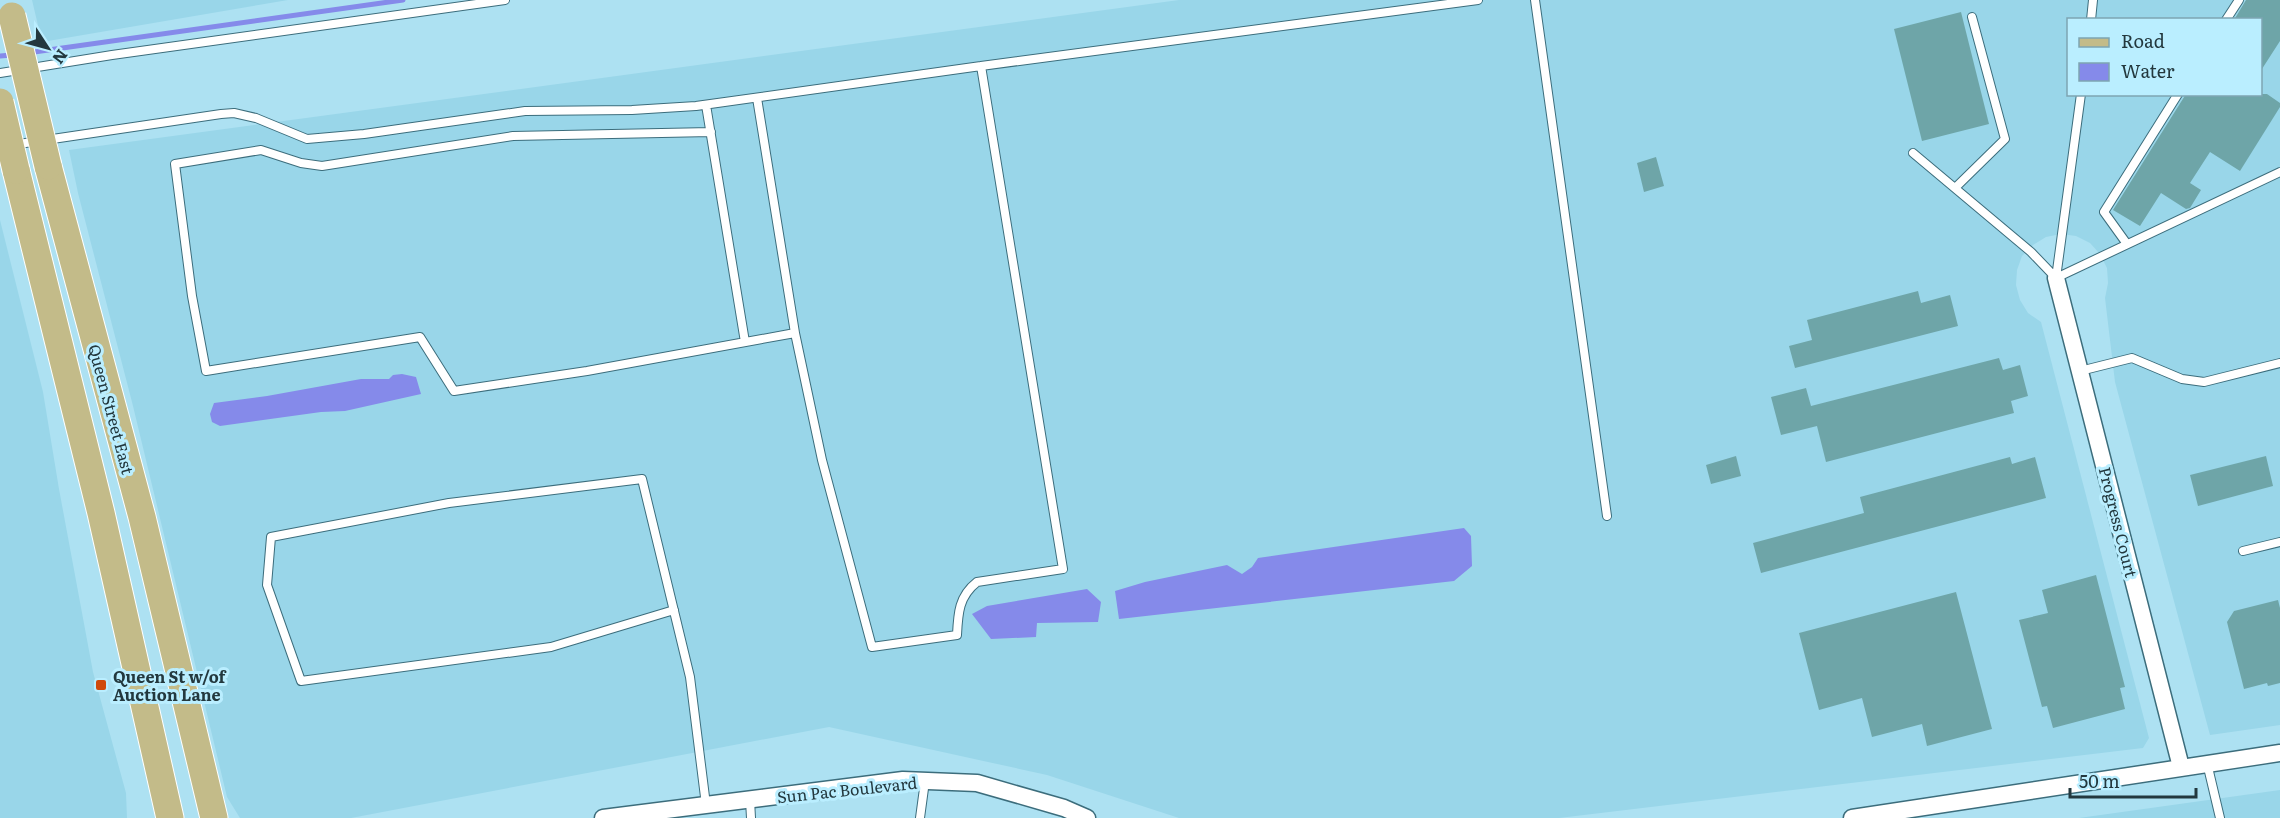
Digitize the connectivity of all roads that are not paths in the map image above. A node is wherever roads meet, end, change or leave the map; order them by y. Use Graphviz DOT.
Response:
graph roads {
  1 [pos="506,0"];
  2 [pos="1478,0"];
  3 [pos="1535,0"];
  4 [pos="2093,0"];
  5 [pos="2239,0"];
  6 [pos="11,8"];
  7 [pos="1972,17"];
  8 [pos="2091,18"];
  9 [pos="2227,18"];
  10 [pos="981,66"];
  11 [pos="0,74"];
  12 [pos="2081,96"];
  13 [pos="2177,96"];
  14 [pos="757,98"];
  15 [pos="0,102"];
  16 [pos="706,105"];
  17 [pos="711,132"];
  18 [pos="0,146"];
  19 [pos="1912,153"];
  20 [pos="2280,172"];
  21 [pos="1955,188"];
  22 [pos="2127,244"];
  23 [pos="2056,278"];
  24 [pos="795,333"];
  25 [pos="745,342"];
  26 [pos="2280,363"];
  27 [pos="2080,372"];
  28 [pos="1607,516"];
  29 [pos="2280,542"];
  30 [pos="2243,551"];
  31 [pos="674,610"];
  32 [pos="2280,753"];
  33 [pos="2207,764"];
  34 [pos="2181,767"];
  35 [pos="926,781"];
  36 [pos="750,800"];
  37 [pos="706,805"];
  38 [pos="170,818"];
  39 [pos="214,818"];
  40 [pos="603,818"];
  41 [pos="751,818"];
  42 [pos="920,818"];
  43 [pos="1087,818"];
  44 [pos="1852,818"];
  45 [pos="2220,818"];
  1 -- 11 [label="lane"];
  2 -- 10 [label="lane"];
  3 -- 28 [label="lane"];
  4 -- 8 [label="lane"];
  5 -- 9 [label="lane"];
  6 -- 39 [label="main road, Queen Street East, bridge"];
  7 -- 21 [label="lane"];
  10 -- 14 [label="lane"];
  10 -- 24 [label="lane"];
  12 -- 23 [label="lane"];
  13 -- 22 [label="lane"];
  14 -- 16 [label="lane"];
  14 -- 24 [label="lane"];
  15 -- 38 [label="main road, Queen Street East, bridge"];
  16 -- 17 [label="lane"];
  16 -- 18 [label="lane"];
  17 -- 25 [label="lane"];
  17 -- 25 [label="lane"];
  19 -- 21 [label="lane"];
  20 -- 22 [label="lane"];
  21 -- 23 [label="lane"];
  22 -- 23 [label="lane"];
  23 -- 27 [label="street, Progress Court"];
  24 -- 25 [label="lane"];
  26 -- 27 [label="lane"];
  27 -- 34 [label="street, Progress Court"];
  29 -- 30 [label="lane"];
  31 -- 31 [label="lane"];
  31 -- 37 [label="lane"];
  32 -- 33 [label="street"];
  33 -- 34 [label="street"];
  33 -- 45 [label="lane"];
  34 -- 44 [label="street"];
  35 -- 36 [label="street, Sun Pac Boulevard"];
  35 -- 42 [label="lane"];
  35 -- 43 [label="street, Sun Pac Boulevard"];
  36 -- 37 [label="street, Sun Pac Boulevard"];
  36 -- 41 [label="lane"];
  37 -- 40 [label="street, Sun Pac Boulevard"];
}
